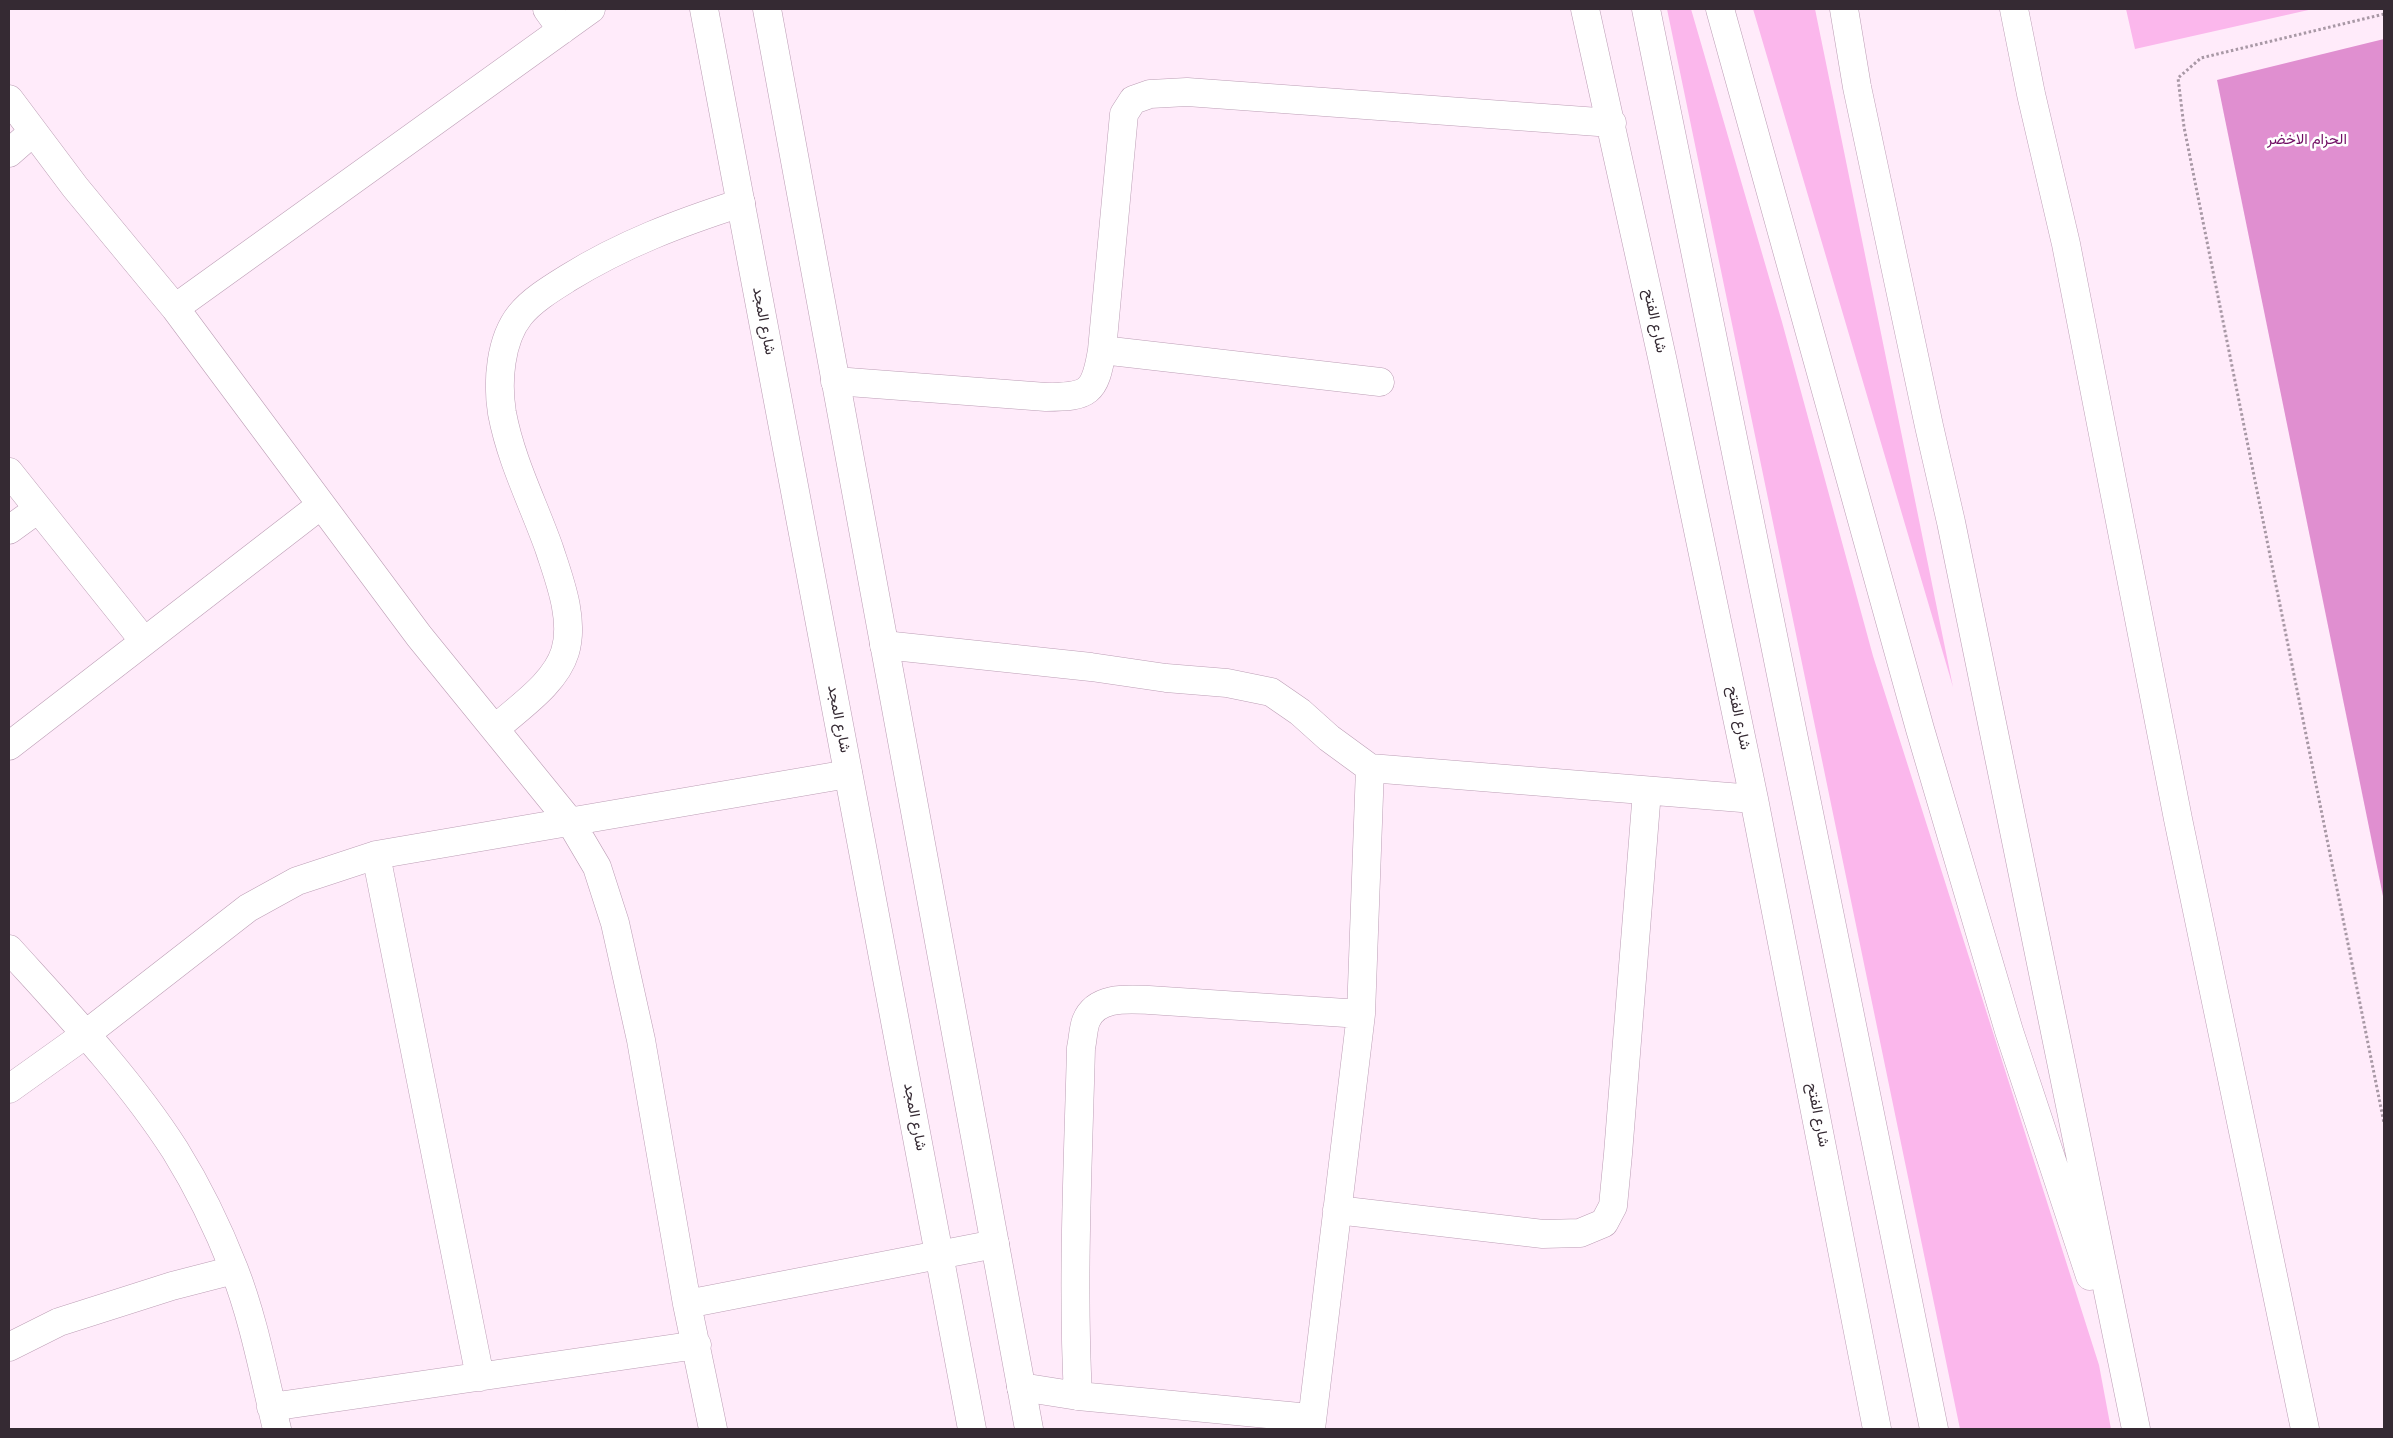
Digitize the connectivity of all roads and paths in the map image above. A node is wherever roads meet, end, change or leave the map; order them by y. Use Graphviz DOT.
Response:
graph roads {
  1 [pos="547,9"];
  2 [pos="591,9"];
  3 [pos="704,9"];
  4 [pos="767,9"];
  5 [pos="1585,9"];
  6 [pos="1646,9"];
  7 [pos="1720,9"];
  8 [pos="1844,9"];
  9 [pos="2014,9"];
  10 [pos="2384,14"];
  11 [pos="562,30"];
  12 [pos="9,99"];
  13 [pos="1612,123"];
  14 [pos="34,132"];
  15 [pos="9,153"];
  16 [pos="740,203"];
  17 [pos="175,308"];
  18 [pos="1102,350"];
  19 [pos="836,381"];
  20 [pos="1380,382"];
  21 [pos="9,472"];
  22 [pos="321,504"];
  23 [pos="38,509"];
  24 [pos="9,530"];
  25 [pos="144,641"];
  26 [pos="884,645"];
  27 [pos="495,730"];
  28 [pos="9,746"];
  29 [pos="1370,768"];
  30 [pos="848,774"];
  31 [pos="1647,791"];
  32 [pos="1754,798"];
  33 [pos="571,823"];
  34 [pos="376,855"];
  35 [pos="9,949"];
  36 [pos="1361,1014"];
  37 [pos="86,1034"];
  38 [pos="9,1089"];
  39 [pos="2384,1123"];
  40 [pos="1337,1210"];
  41 [pos="995,1244"];
  42 [pos="940,1254"];
  43 [pos="234,1270"];
  44 [pos="687,1304"];
  45 [pos="697,1345"];
  46 [pos="9,1346"];
  47 [pos="480,1377"];
  48 [pos="1021,1387"];
  49 [pos="2127,1387"];
  50 [pos="1078,1396"];
  51 [pos="274,1418"];
  52 [pos="1310,1424"];
  53 [pos="713,1429"];
  54 [pos="972,1429"];
  55 [pos="1029,1429"];
  56 [pos="1877,1429"];
  57 [pos="1934,1429"];
  58 [pos="2136,1429"];
  59 [pos="2305,1429"];
  1 -- 11 [label="main road"];
  2 -- 11 [label="main road"];
  3 -- 16 [label="main road, شارع المجد"];
  4 -- 19 [label="main road"];
  5 -- 13 [label="main road, شارع الفتح"];
  6 -- 57 [label="main road"];
  7 -- 49 [label="main road"];
  8 -- 49 [label="main road"];
  9 -- 59 [label="main road"];
  10 -- 39 [label="path"];
  11 -- 17 [label="main road"];
  12 -- 14 [label="main road"];
  13 -- 18 [label="main road"];
  13 -- 32 [label="main road, شارع الفتح"];
  14 -- 15 [label="main road"];
  14 -- 17 [label="main road"];
  16 -- 27 [label="main road"];
  16 -- 30 [label="main road, شارع المجد"];
  17 -- 22 [label="main road"];
  18 -- 19 [label="main road"];
  18 -- 20 [label="main road"];
  19 -- 26 [label="main road"];
  21 -- 23 [label="main road"];
  22 -- 25 [label="main road"];
  22 -- 27 [label="main road"];
  23 -- 24 [label="main road"];
  23 -- 25 [label="main road"];
  25 -- 28 [label="main road"];
  26 -- 29 [label="main road"];
  26 -- 41 [label="main road"];
  27 -- 33 [label="main road"];
  29 -- 31 [label="main road"];
  29 -- 36 [label="main road"];
  30 -- 33 [label="main road"];
  30 -- 42 [label="main road, شارع المجد"];
  31 -- 32 [label="main road"];
  31 -- 40 [label="main road"];
  32 -- 56 [label="main road, شارع الفتح"];
  33 -- 34 [label="main road"];
  33 -- 44 [label="main road"];
  34 -- 37 [label="main road"];
  34 -- 47 [label="main road"];
  35 -- 37 [label="main road"];
  36 -- 40 [label="main road"];
  36 -- 50 [label="main road"];
  37 -- 38 [label="main road"];
  37 -- 43 [label="main road"];
  40 -- 52 [label="main road"];
  41 -- 42 [label="main road"];
  41 -- 48 [label="main road"];
  42 -- 44 [label="main road"];
  42 -- 54 [label="main road, شارع المجد"];
  43 -- 46 [label="main road"];
  43 -- 51 [label="main road"];
  44 -- 45 [label="main road"];
  45 -- 47 [label="main road"];
  45 -- 53 [label="main road"];
  47 -- 51 [label="main road"];
  48 -- 50 [label="main road"];
  48 -- 55 [label="main road"];
  49 -- 58 [label="main road"];
  50 -- 52 [label="main road"];
}
